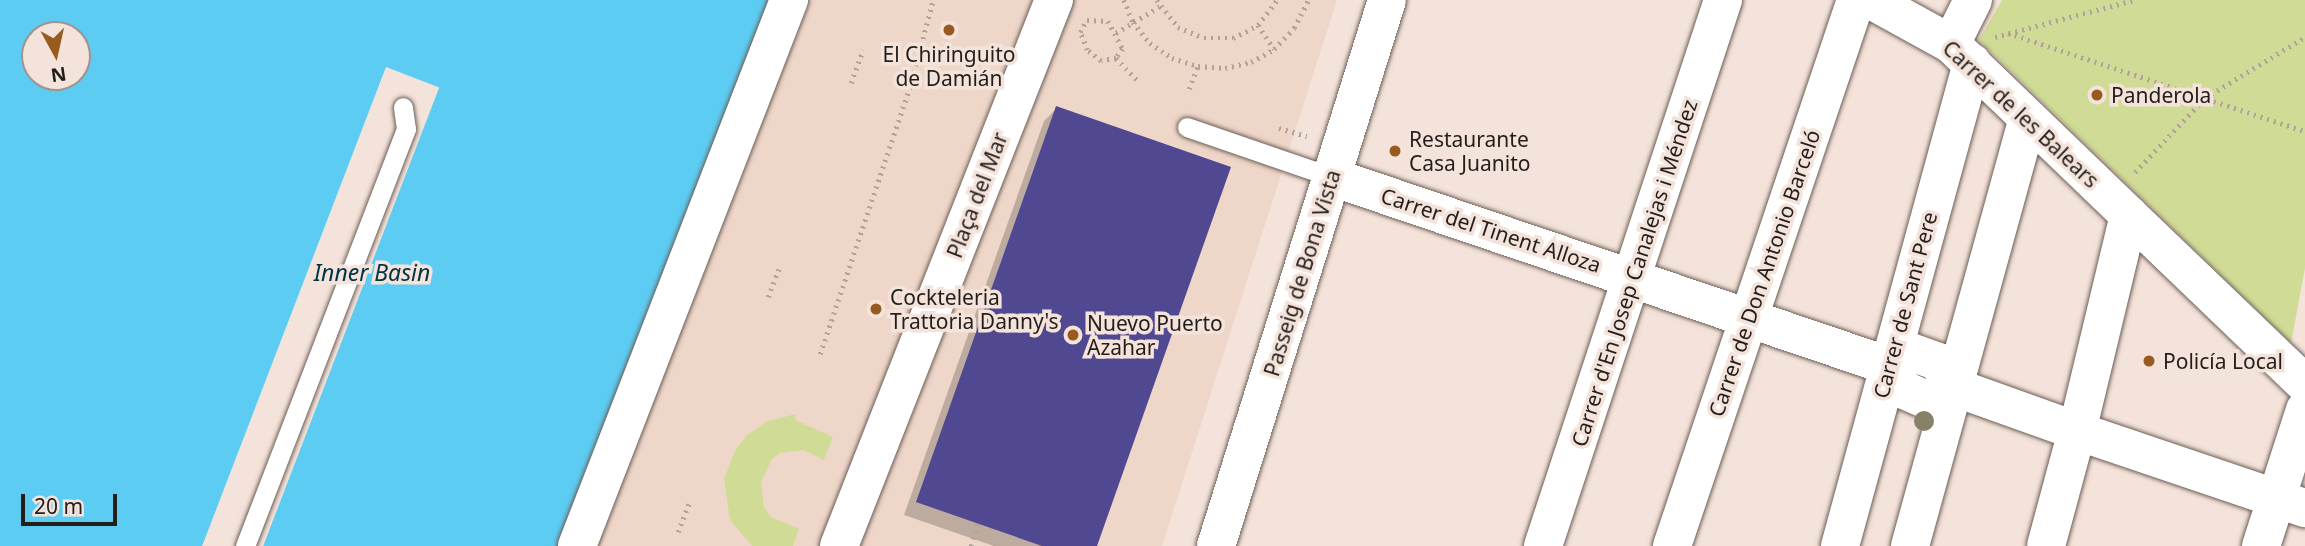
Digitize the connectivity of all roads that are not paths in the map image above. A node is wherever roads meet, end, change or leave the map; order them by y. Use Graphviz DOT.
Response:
graph roads {
  1 [pos="789,0"];
  2 [pos="1054,0"];
  3 [pos="1387,0"];
  4 [pos="1723,0"];
  5 [pos="1856,0"];
  6 [pos="1871,0"];
  7 [pos="1965,31"];
  8 [pos="403,107"];
  9 [pos="2028,118"];
  10 [pos="1186,127"];
  11 [pos="1332,177"];
  12 [pos="2129,215"];
  13 [pos="1633,277"];
  14 [pos="1749,318"];
  15 [pos="1889,366"];
  16 [pos="2305,384"];
  17 [pos="1954,387"];
  18 [pos="2305,410"];
  19 [pos="2077,431"];
  20 [pos="2289,504"];
  21 [pos="245,546"];
  22 [pos="578,546"];
  23 [pos="839,546"];
  24 [pos="1216,546"];
  25 [pos="1543,546"];
  26 [pos="1672,546"];
  27 [pos="1840,546"];
  28 [pos="1910,546"];
  29 [pos="2046,546"];
  30 [pos="2261,546"];
  1 -- 22 [label="street"];
  2 -- 23 [label="street, Plaça del Mar"];
  3 -- 11 [label="street, Passeig de Bona Vista"];
  4 -- 13 [label="street, Carrer d'En Josep Canalejas i Méndez"];
  5 -- 14 [label="street, Carrer de Don Antonio Barceló"];
  6 -- 7 [label="street, Carrer de les Balears"];
  7 -- 9 [label="street, Carrer de les Balears"];
  7 -- 15 [label="street, Carrer de Sant Pere"];
  8 -- 21 [label="lane"];
  9 -- 12 [label="street, Carrer de les Balears"];
  9 -- 17 [label="street"];
  10 -- 11 [label="lane"];
  11 -- 13 [label="street, Carrer del Tinent Alloza"];
  11 -- 24 [label="street, Passeig de Bona Vista"];
  12 -- 16 [label="street, Carrer de les Balears"];
  12 -- 19 [label="street"];
  13 -- 14 [label="street, Carrer del Tinent Alloza"];
  13 -- 25 [label="street, Carrer d'En Josep Canalejas i Méndez"];
  14 -- 15 [label="street, Carrer del Tinent Alloza"];
  14 -- 26 [label="street, Carrer de Don Antonio Barceló"];
  15 -- 17 [label="street"];
  15 -- 27 [label="street, Carrer de Sant Pere"];
  17 -- 19 [label="street"];
  17 -- 28 [label="street"];
  18 -- 20 [label="street"];
  19 -- 20 [label="street"];
  19 -- 29 [label="street"];
  20 -- 30 [label="street"];
}
